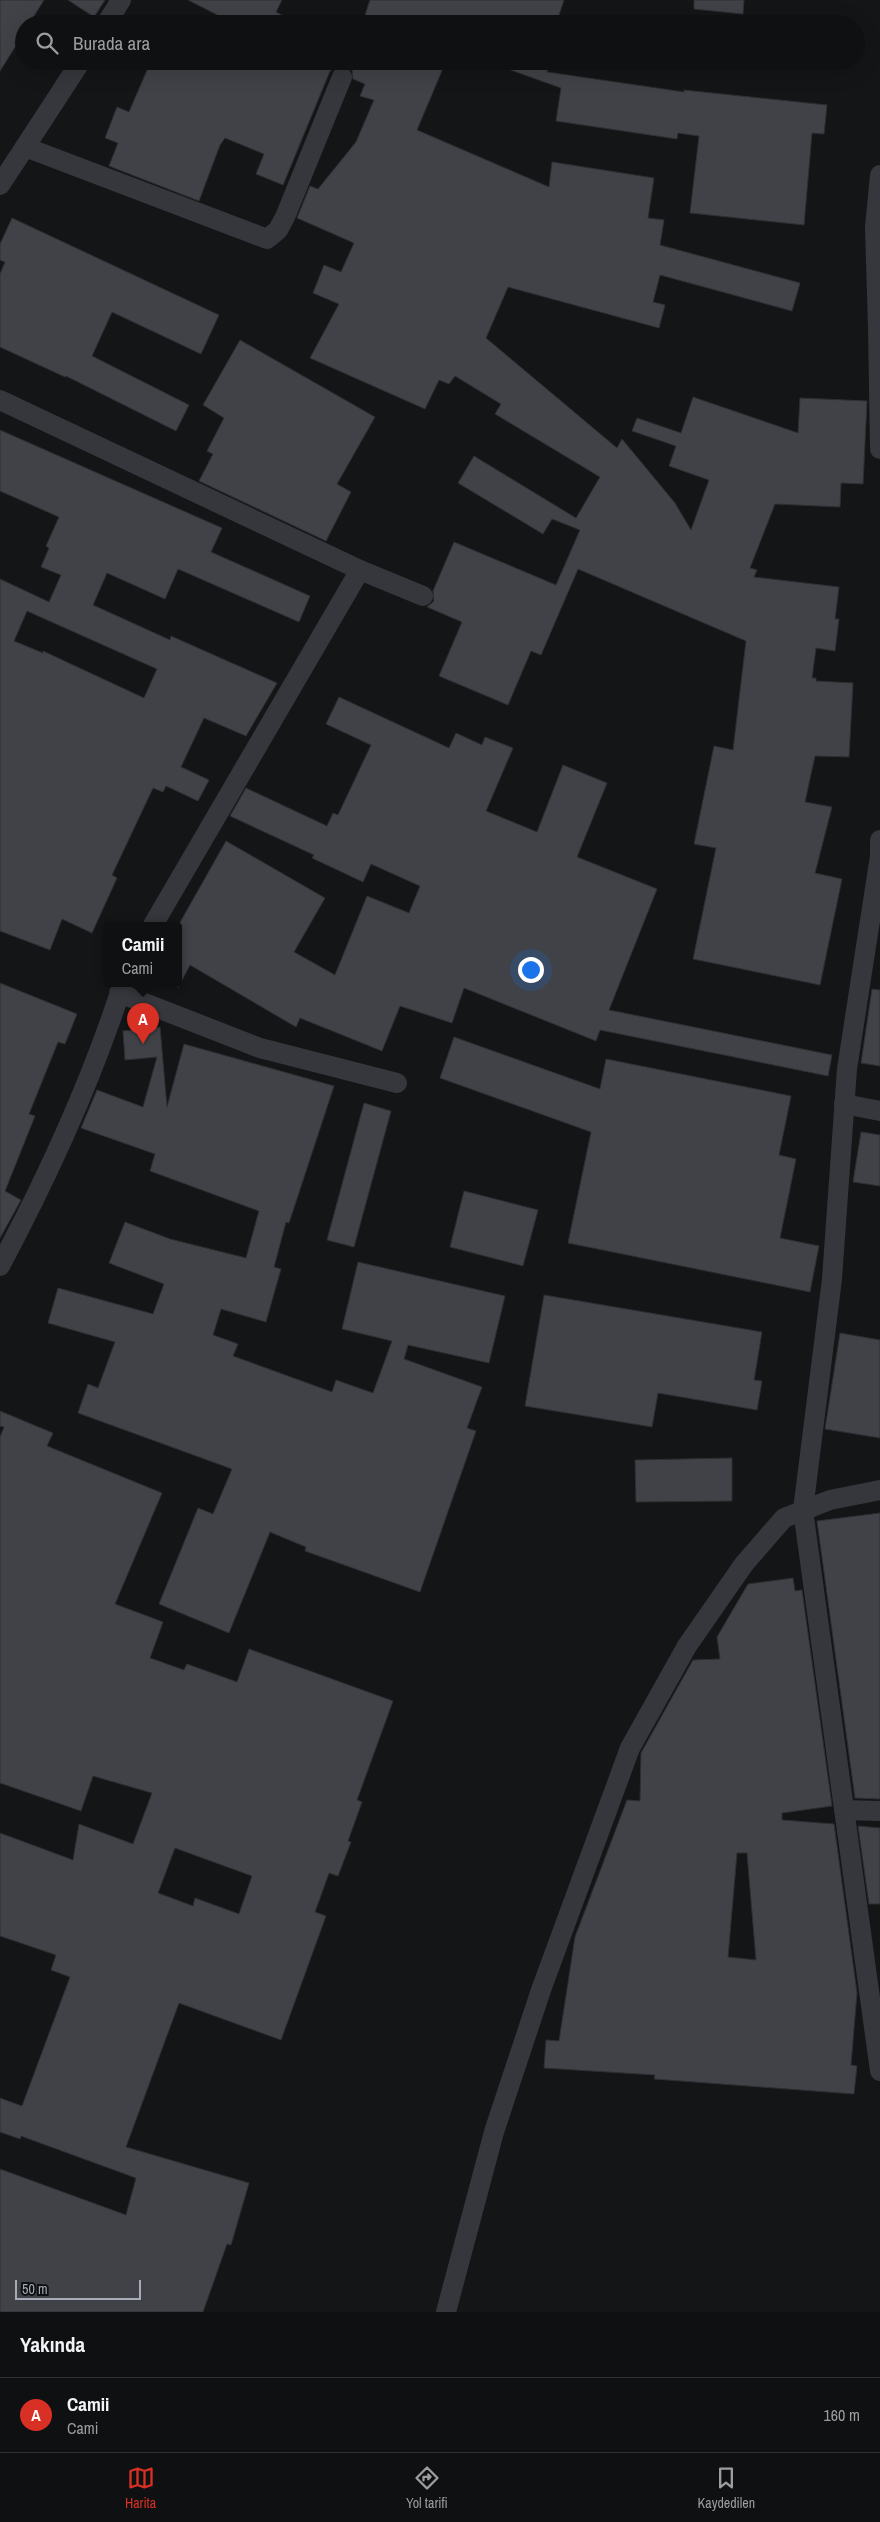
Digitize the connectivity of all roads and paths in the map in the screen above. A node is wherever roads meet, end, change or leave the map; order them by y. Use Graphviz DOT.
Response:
graph roads {
  1 [pos="121,0"];
  2 [pos="112,15"];
  3 [pos="76,70"];
  4 [pos="342,77"];
  5 [pos="26,147"];
  6 [pos="880,175"];
  7 [pos="0,185"];
  8 [pos="879,328"];
  9 [pos="0,400"];
  10 [pos="880,449"];
  11 [pos="360,570"];
  12 [pos="423,596"];
  13 [pos="880,840"];
  14 [pos="155,922"];
  15 [pos="121,988"];
  16 [pos="396,1083"];
  17 [pos="844,1104"];
  18 [pos="880,1110"];
  19 [pos="0,1266"];
  20 [pos="880,1490"];
  21 [pos="803,1510"];
  22 [pos="844,1810"];
  23 [pos="880,1811"];
  24 [pos="880,2071"];
  25 [pos="446,2312"];
  1 -- 2 [label="street"];
  3 -- 5 [label="street"];
  4 -- 5 [label="street"];
  5 -- 7 [label="street"];
  6 -- 8 [label="street"];
  8 -- 10 [label="street"];
  9 -- 11 [label="street"];
  11 -- 12 [label="street"];
  11 -- 14 [label="street"];
  13 -- 17 [label="street"];
  15 -- 16 [label="street"];
  15 -- 19 [label="street"];
  17 -- 18 [label="street"];
  17 -- 21 [label="street"];
  20 -- 21 [label="street"];
  21 -- 22 [label="street"];
  21 -- 25 [label="street"];
  22 -- 23 [label="street"];
  22 -- 24 [label="street"];
}
